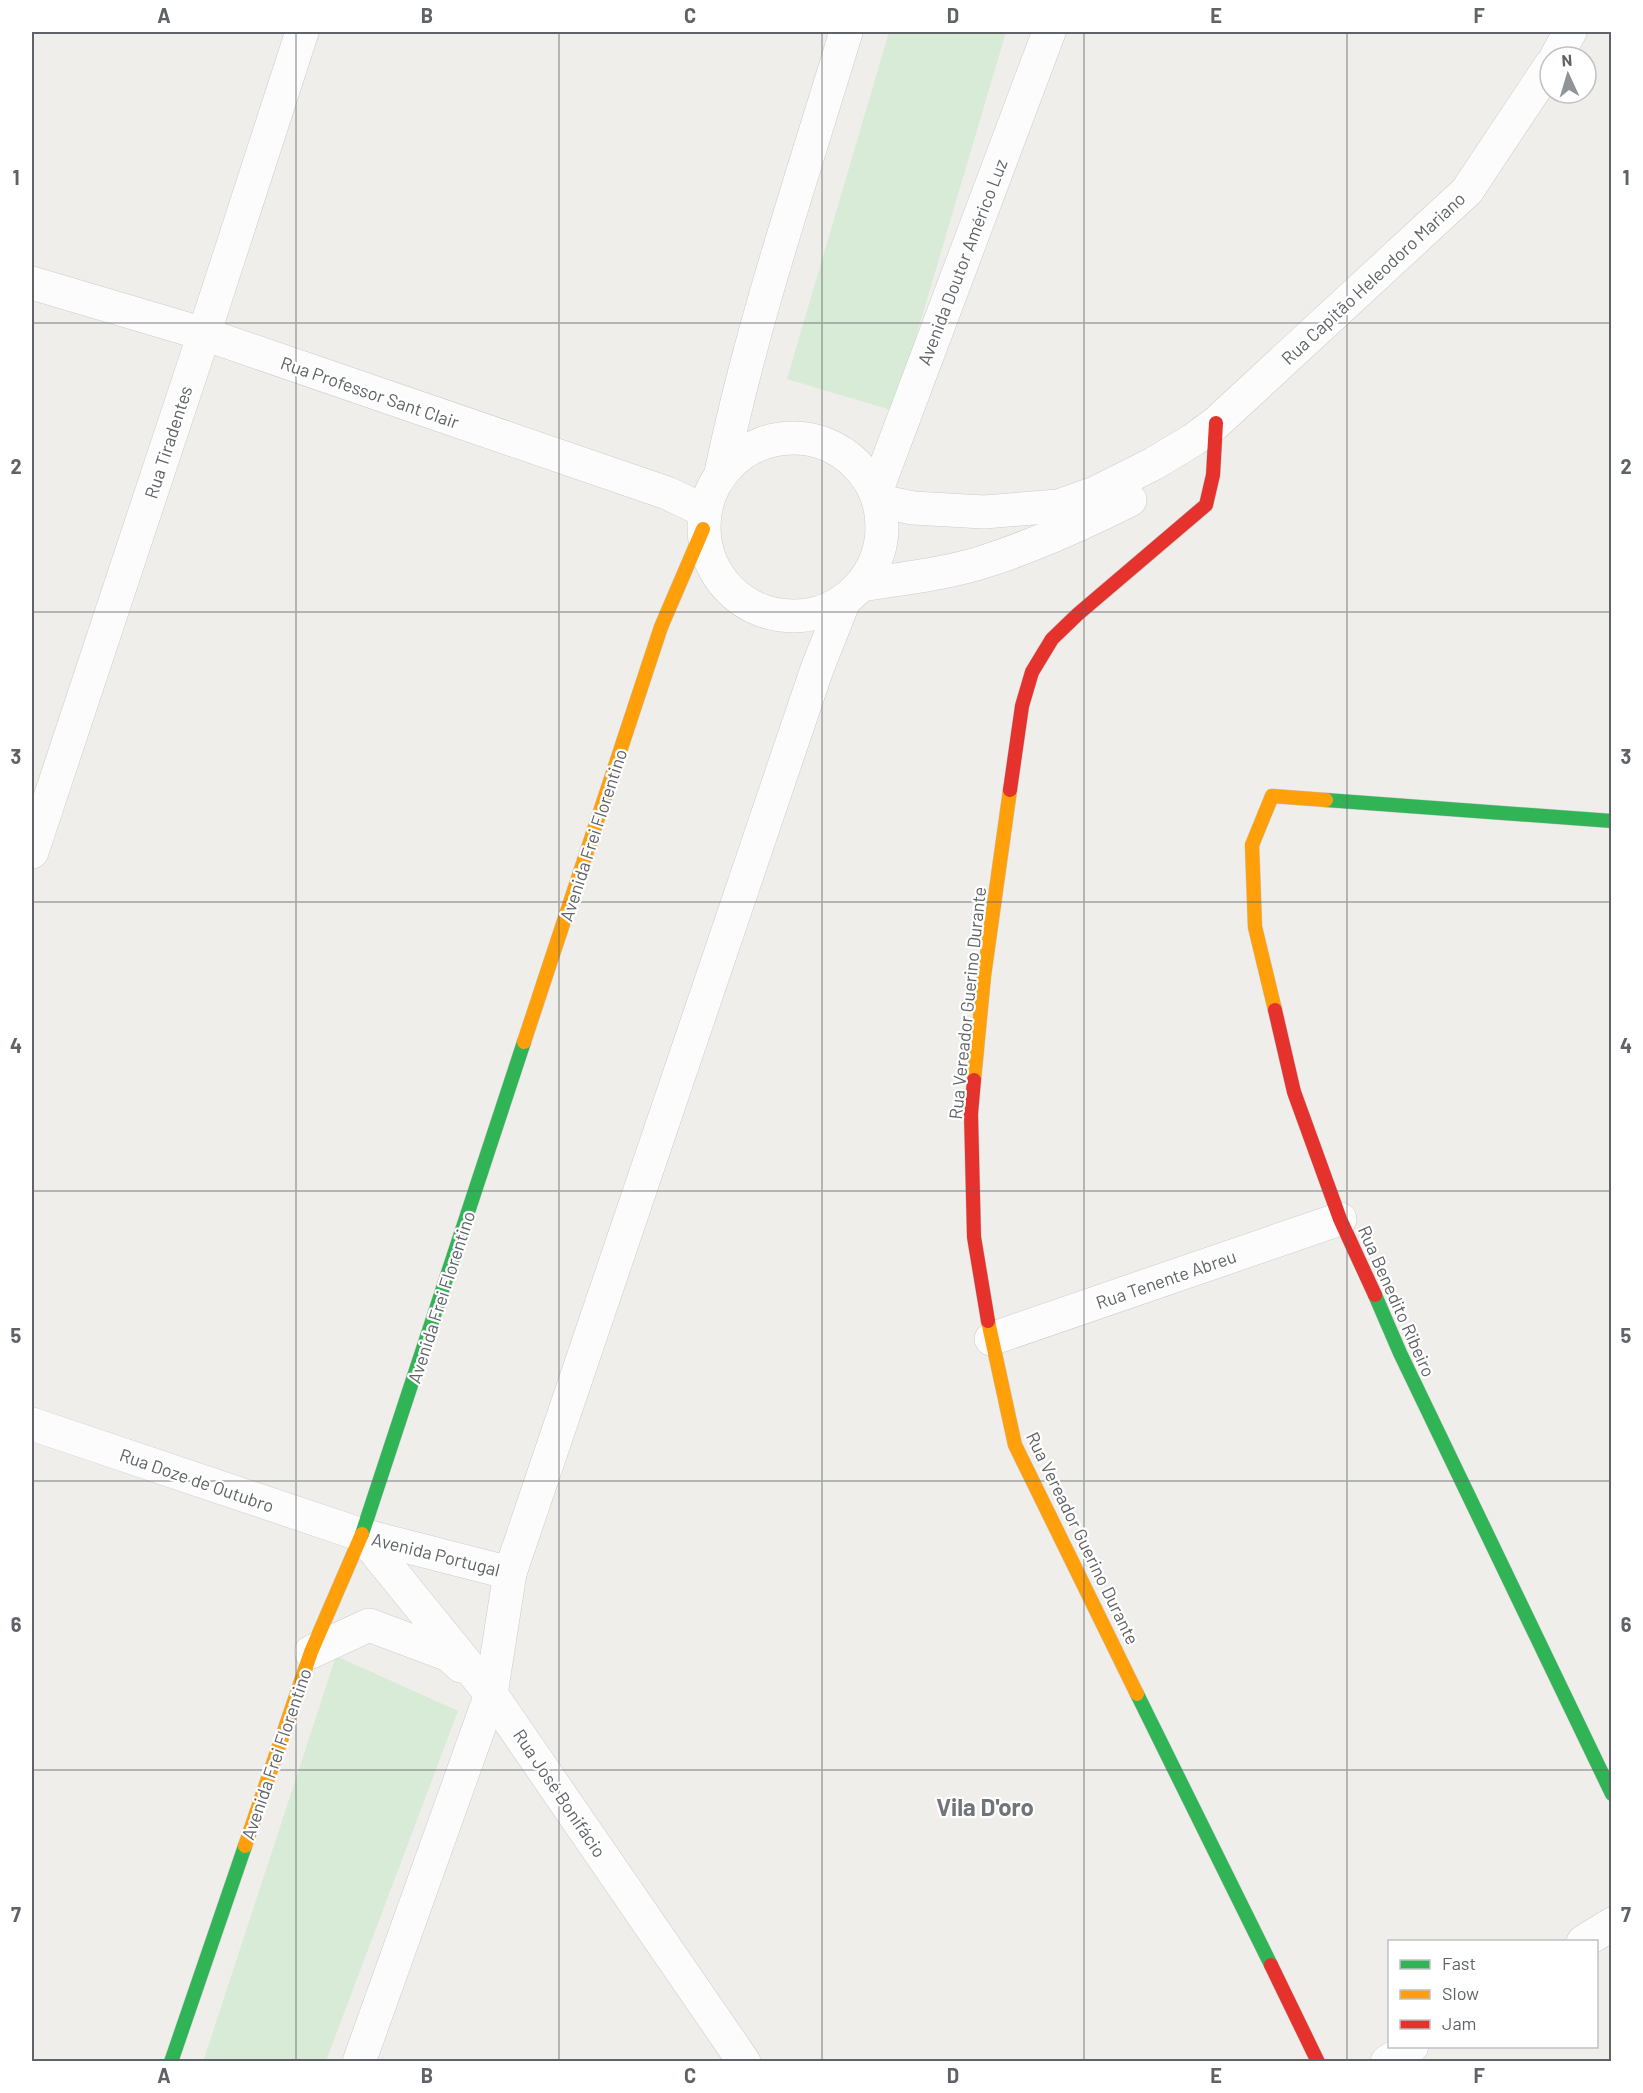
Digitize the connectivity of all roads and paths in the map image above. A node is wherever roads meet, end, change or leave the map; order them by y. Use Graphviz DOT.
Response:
graph roads {
  1 [pos="302,32"];
  2 [pos="846,32"];
  3 [pos="1049,32"];
  4 [pos="1538,84"];
  5 [pos="32,283"];
  6 [pos="204,334"];
  7 [pos="1205,431"];
  8 [pos="722,473"];
  9 [pos="878,497"];
  10 [pos="704,520"];
  11 [pos="853,593"];
  12 [pos="1611,821"];
  13 [pos="32,852"];
  14 [pos="1340,1219"];
  15 [pos="991,1339"];
  16 [pos="32,1424"];
  17 [pos="362,1535"];
  18 [pos="510,1573"];
  19 [pos="311,1652"];
  20 [pos="491,1694"];
  21 [pos="1611,1794"];
  22 [pos="1611,1924"];
  23 [pos="1585,1940"];
  24 [pos="1409,2048"];
  25 [pos="171,2061"];
  26 [pos="359,2061"];
  27 [pos="744,2061"];
  28 [pos="1318,2061"];
  29 [pos="1387,2061"];
  1 -- 6 [label="street, Rua Tiradentes"];
  2 -- 8 [label="street"];
  3 -- 9 [label="street, Avenida Doutor Américo Luz"];
  4 -- 7 [label="street, Rua Capitão Heleodoro Mariano"];
  5 -- 6 [label="street, Rua Professor Sant Clair"];
  6 -- 10 [label="street, Rua Professor Sant Clair"];
  6 -- 13 [label="street, Rua Tiradentes"];
  7 -- 9 [label="street, Rua Capitão Heleodoro Mariano"];
  7 -- 11 [label="street, Rua Capitão Heleodoro Mariano"];
  7 -- 15 [label="street, Rua Vereador Guerino Durante"];
  8 -- 9 [label="street"];
  8 -- 10 [label="street"];
  9 -- 11 [label="street"];
  10 -- 11 [label="street"];
  10 -- 17 [label="street, Avenida Frei Florentino"];
  11 -- 18 [label="street"];
  12 -- 14 [label="street, Rua Benedito Ribeiro"];
  14 -- 15 [label="street, Rua Tenente Abreu"];
  14 -- 21 [label="street, Rua Benedito Ribeiro"];
  15 -- 28 [label="street, Rua Vereador Guerino Durante"];
  16 -- 17 [label="street, Rua Doze de Outubro"];
  17 -- 18 [label="street, Avenida Portugal"];
  17 -- 19 [label="street, Avenida Frei Florentino"];
  17 -- 20 [label="street, Rua José Bonifácio"];
  18 -- 20 [label="street"];
  19 -- 20 [label="street"];
  19 -- 25 [label="street, Avenida Frei Florentino"];
  20 -- 26 [label="street"];
  20 -- 27 [label="street, Rua José Bonifácio"];
  22 -- 23 [label="street"];
  24 -- 29 [label="street"];
}
